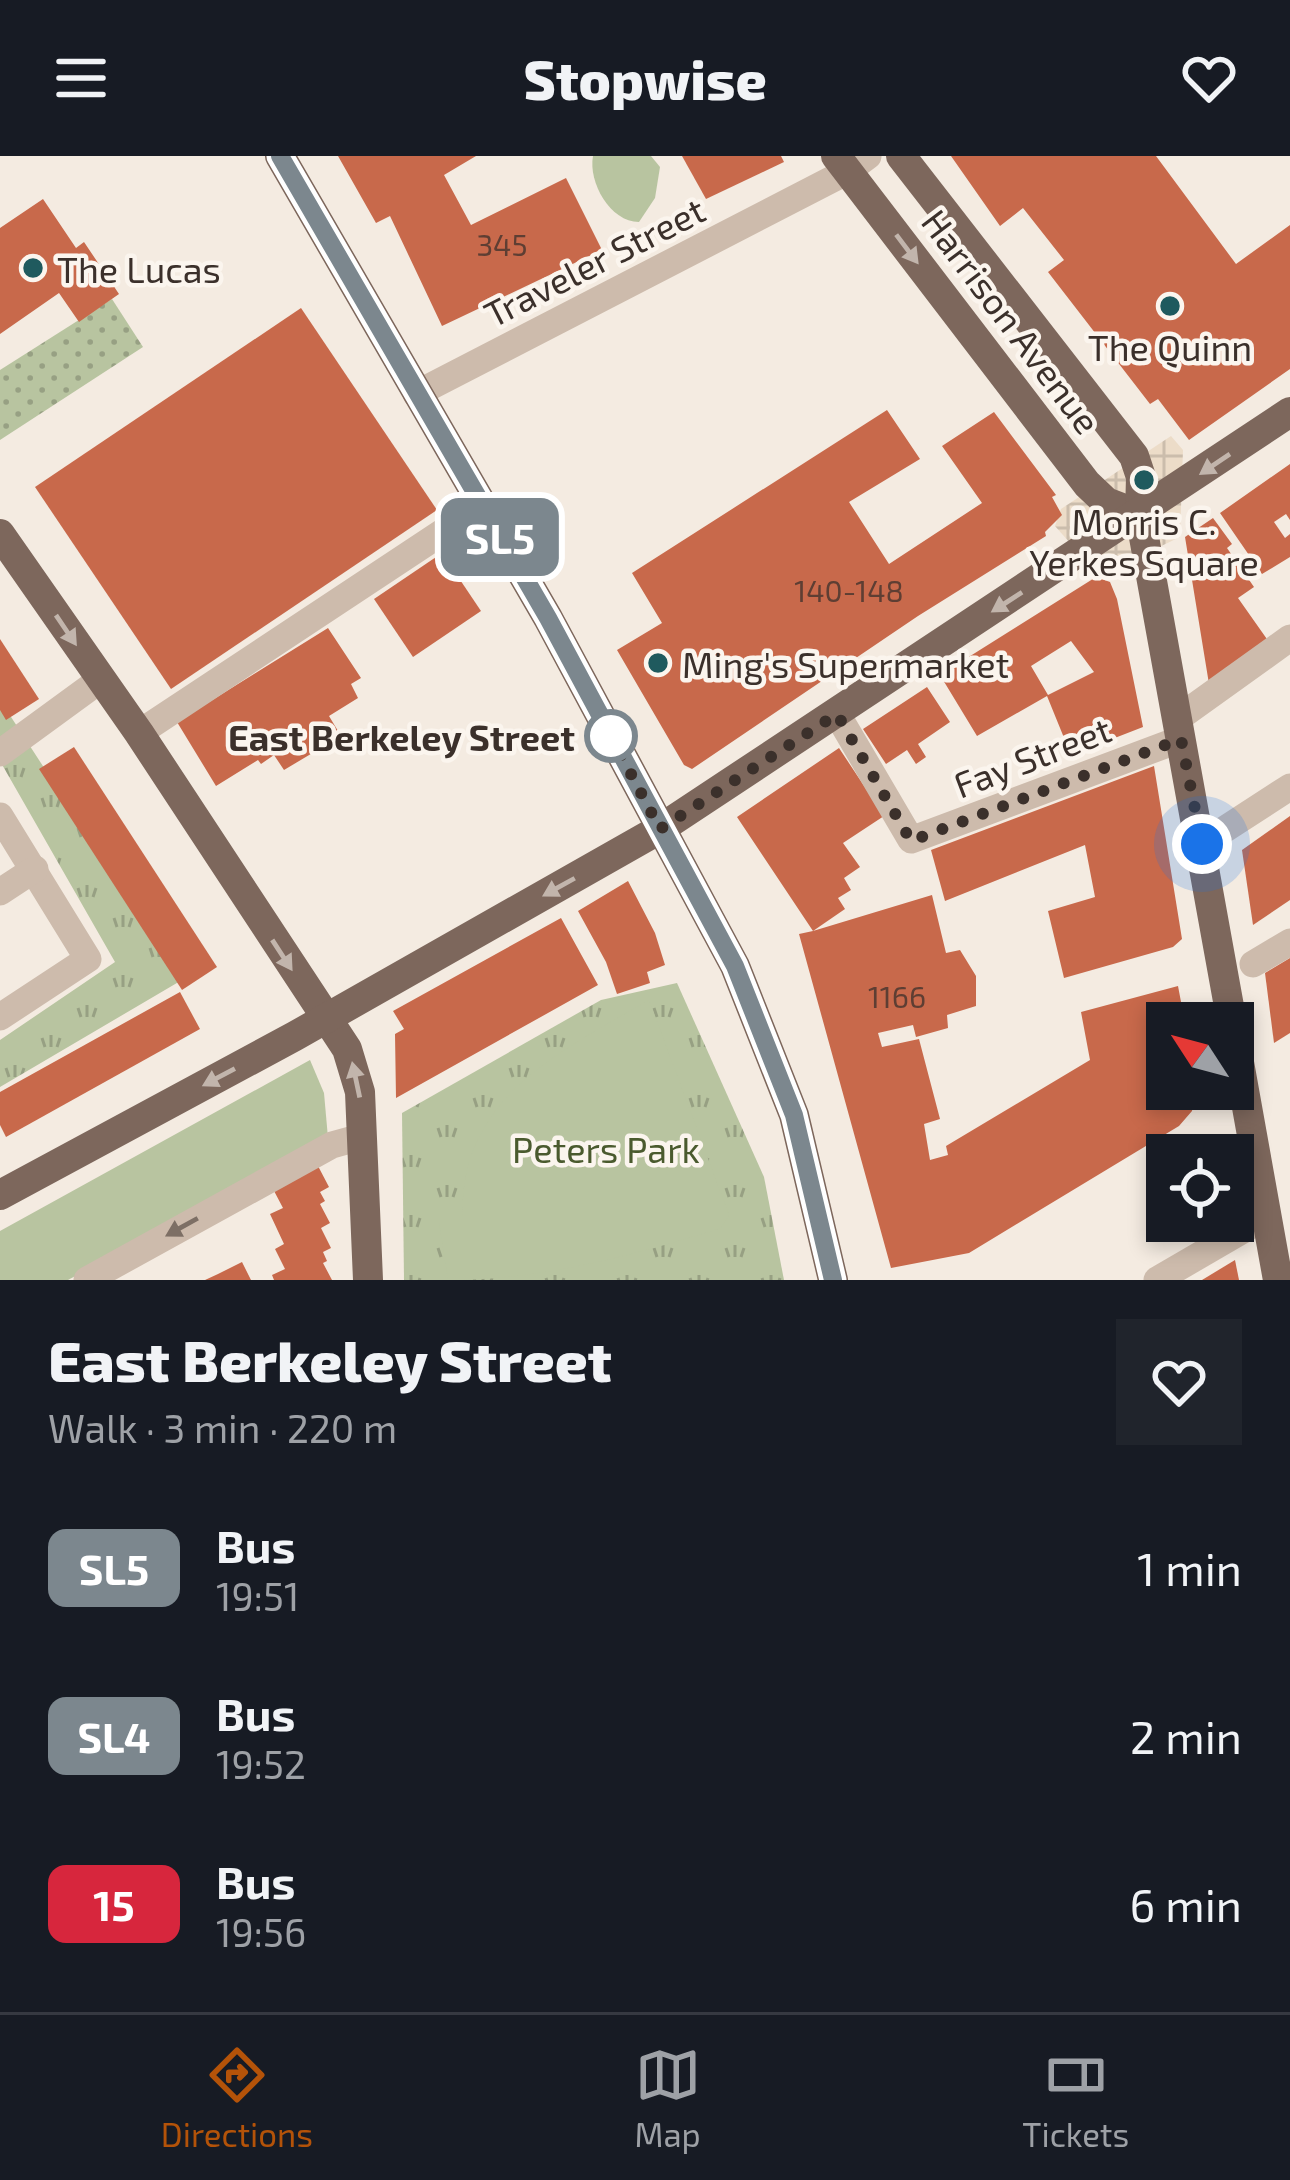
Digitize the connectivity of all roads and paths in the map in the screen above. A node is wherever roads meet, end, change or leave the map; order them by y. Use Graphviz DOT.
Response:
graph roads {
  1 [pos="280,156"];
  2 [pos="901,156"];
  3 [pos="851,161"];
  4 [pos="416,394"];
  5 [pos="1290,412"];
  6 [pos="482,506"];
  7 [pos="1140,515"];
  8 [pos="0,534"];
  9 [pos="1290,638"];
  10 [pos="100,680"];
  11 [pos="837,714"];
  12 [pos="1179,729"];
  13 [pos="139,733"];
  14 [pos="0,753"];
  15 [pos="1290,787"];
  16 [pos="0,816"];
  17 [pos="660,829"];
  18 [pos="1202,844"];
  19 [pos="35,869"];
  20 [pos="0,892"];
  21 [pos="1290,942"];
  22 [pos="1252,964"];
  23 [pos="1229,1002"];
  24 [pos="0,1017"];
  25 [pos="327,1018"];
  26 [pos="1248,1110"];
  27 [pos="361,1137"];
  28 [pos="3,1188"];
  29 [pos="1267,1216"];
  30 [pos="87,1280"];
  31 [pos="368,1280"];
  32 [pos="833,1280"];
  33 [pos="1157,1280"];
  34 [pos="1278,1280"];
  1 -- 4 [label="main road"];
  2 -- 7 [label="main road, Harrison Avenue"];
  3 -- 4 [label="street, Traveler Street"];
  3 -- 7 [label="main road, Harrison Avenue, one-way"];
  4 -- 6 [label="main road"];
  5 -- 7 [label="main road, one-way"];
  6 -- 13 [label="street"];
  6 -- 17 [label="main road"];
  7 -- 11 [label="main road, one-way"];
  7 -- 12 [label="main road, Harrison Avenue"];
  8 -- 10 [label="main road, one-way"];
  9 -- 12 [label="street, Fay Street"];
  10 -- 13 [label="main road"];
  10 -- 14 [label="street"];
  11 -- 12 [label="street, Fay Street"];
  11 -- 17 [label="main road"];
  12 -- 18 [label="main road, Harrison Avenue"];
  13 -- 25 [label="main road, one-way"];
  15 -- 18 [label="street"];
  16 -- 19 [label="street"];
  17 -- 25 [label="main road, one-way"];
  17 -- 32 [label="main road"];
  18 -- 23 [label="main road, Harrison Avenue"];
  19 -- 20 [label="street"];
  19 -- 24 [label="street"];
  21 -- 22 [label="street"];
  27 -- 25 [label="main road, one-way"];
  25 -- 28 [label="main road, one-way"];
  26 -- 29 [label="main road, Harrison Avenue"];
  27 -- 30 [label="street, one-way"];
  27 -- 31 [label="main road"];
  29 -- 33 [label="street"];
  29 -- 34 [label="main road, Harrison Avenue"];
}
